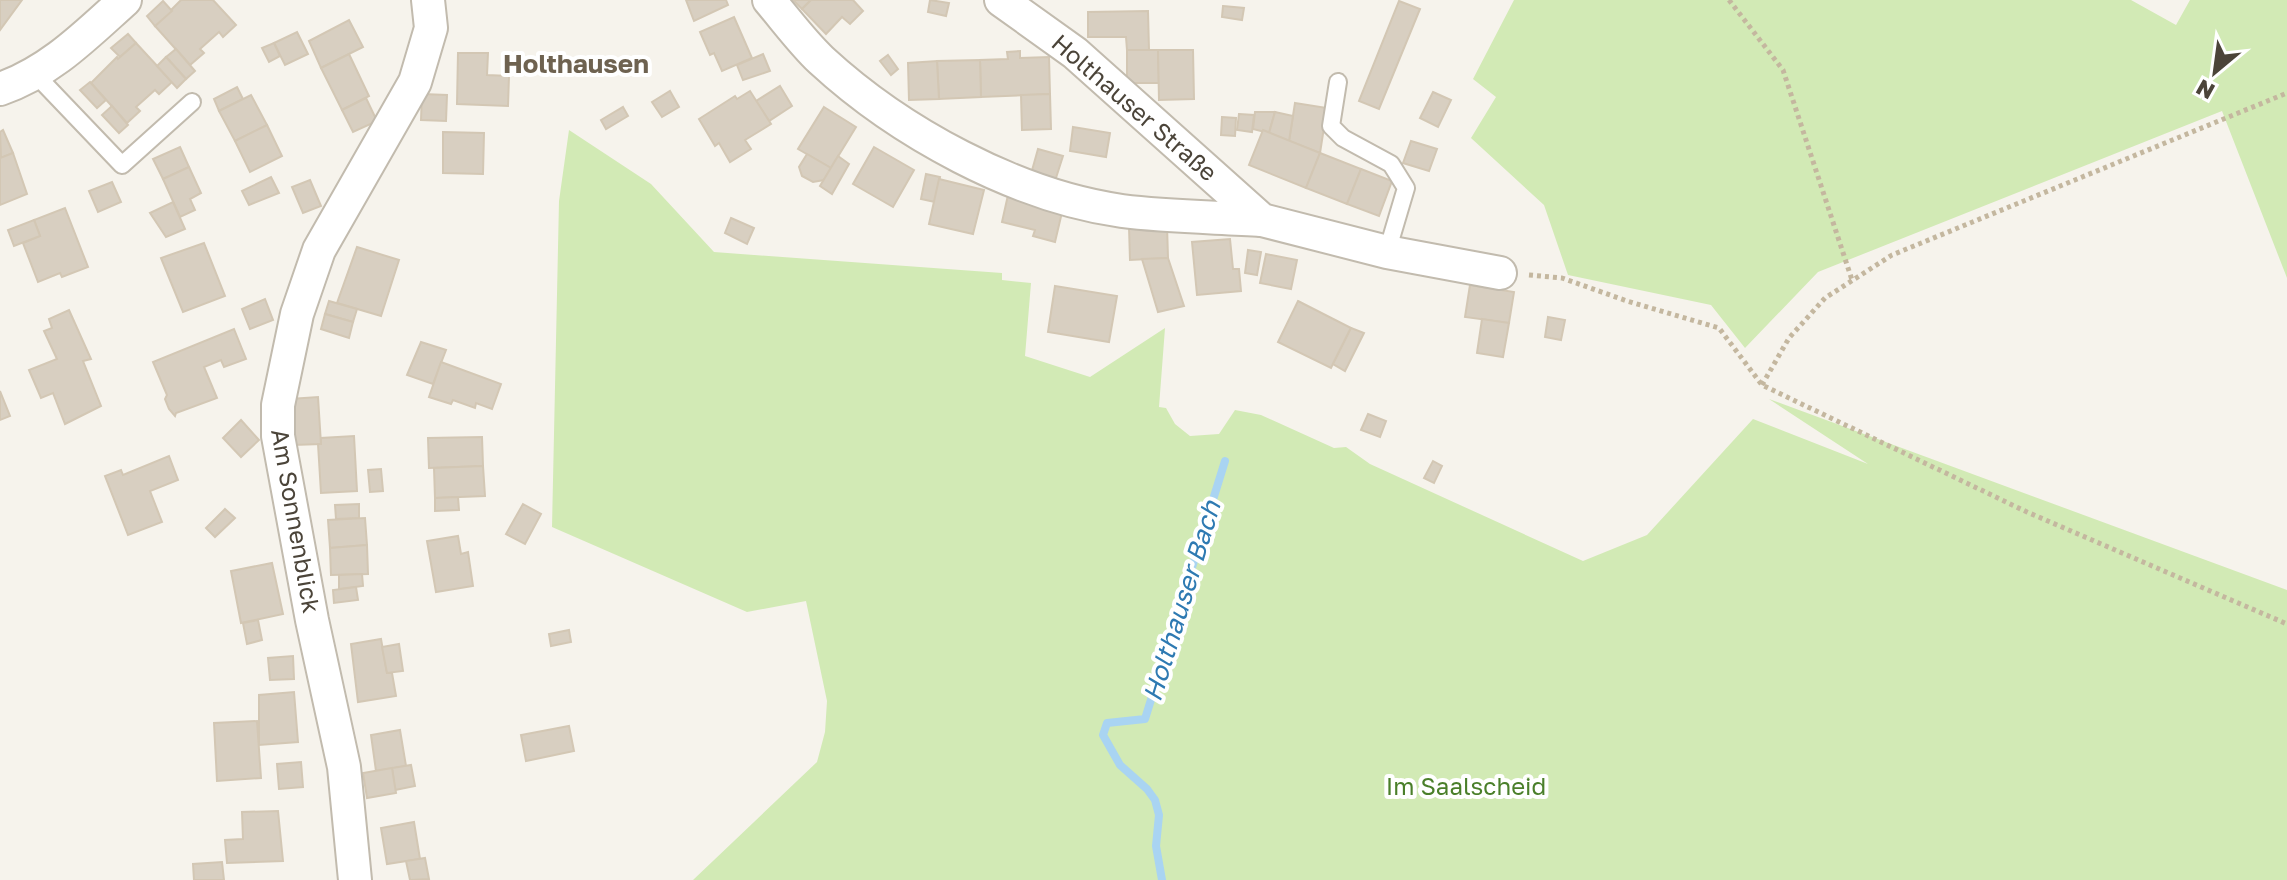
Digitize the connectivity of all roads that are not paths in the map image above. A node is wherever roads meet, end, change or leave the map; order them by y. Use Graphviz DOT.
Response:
graph roads {
  1 [pos="125,0"];
  2 [pos="428,0"];
  3 [pos="769,0"];
  4 [pos="1001,0"];
  5 [pos="35,74"];
  6 [pos="1338,82"];
  7 [pos="0,89"];
  8 [pos="192,102"];
  9 [pos="1262,220"];
  10 [pos="1387,252"];
  11 [pos="1500,273"];
  12 [pos="355,880"];
  1 -- 5 [label="street"];
  2 -- 12 [label="street, Am Sonnenblick"];
  3 -- 9 [label="street, Holthauser Straße"];
  4 -- 9 [label="street, Holthauser Straße"];
  5 -- 7 [label="street"];
  5 -- 8 [label="lane"];
  6 -- 10 [label="lane"];
  9 -- 10 [label="street, Holthauser Straße"];
  10 -- 11 [label="street, Holthauser Straße"];
}
